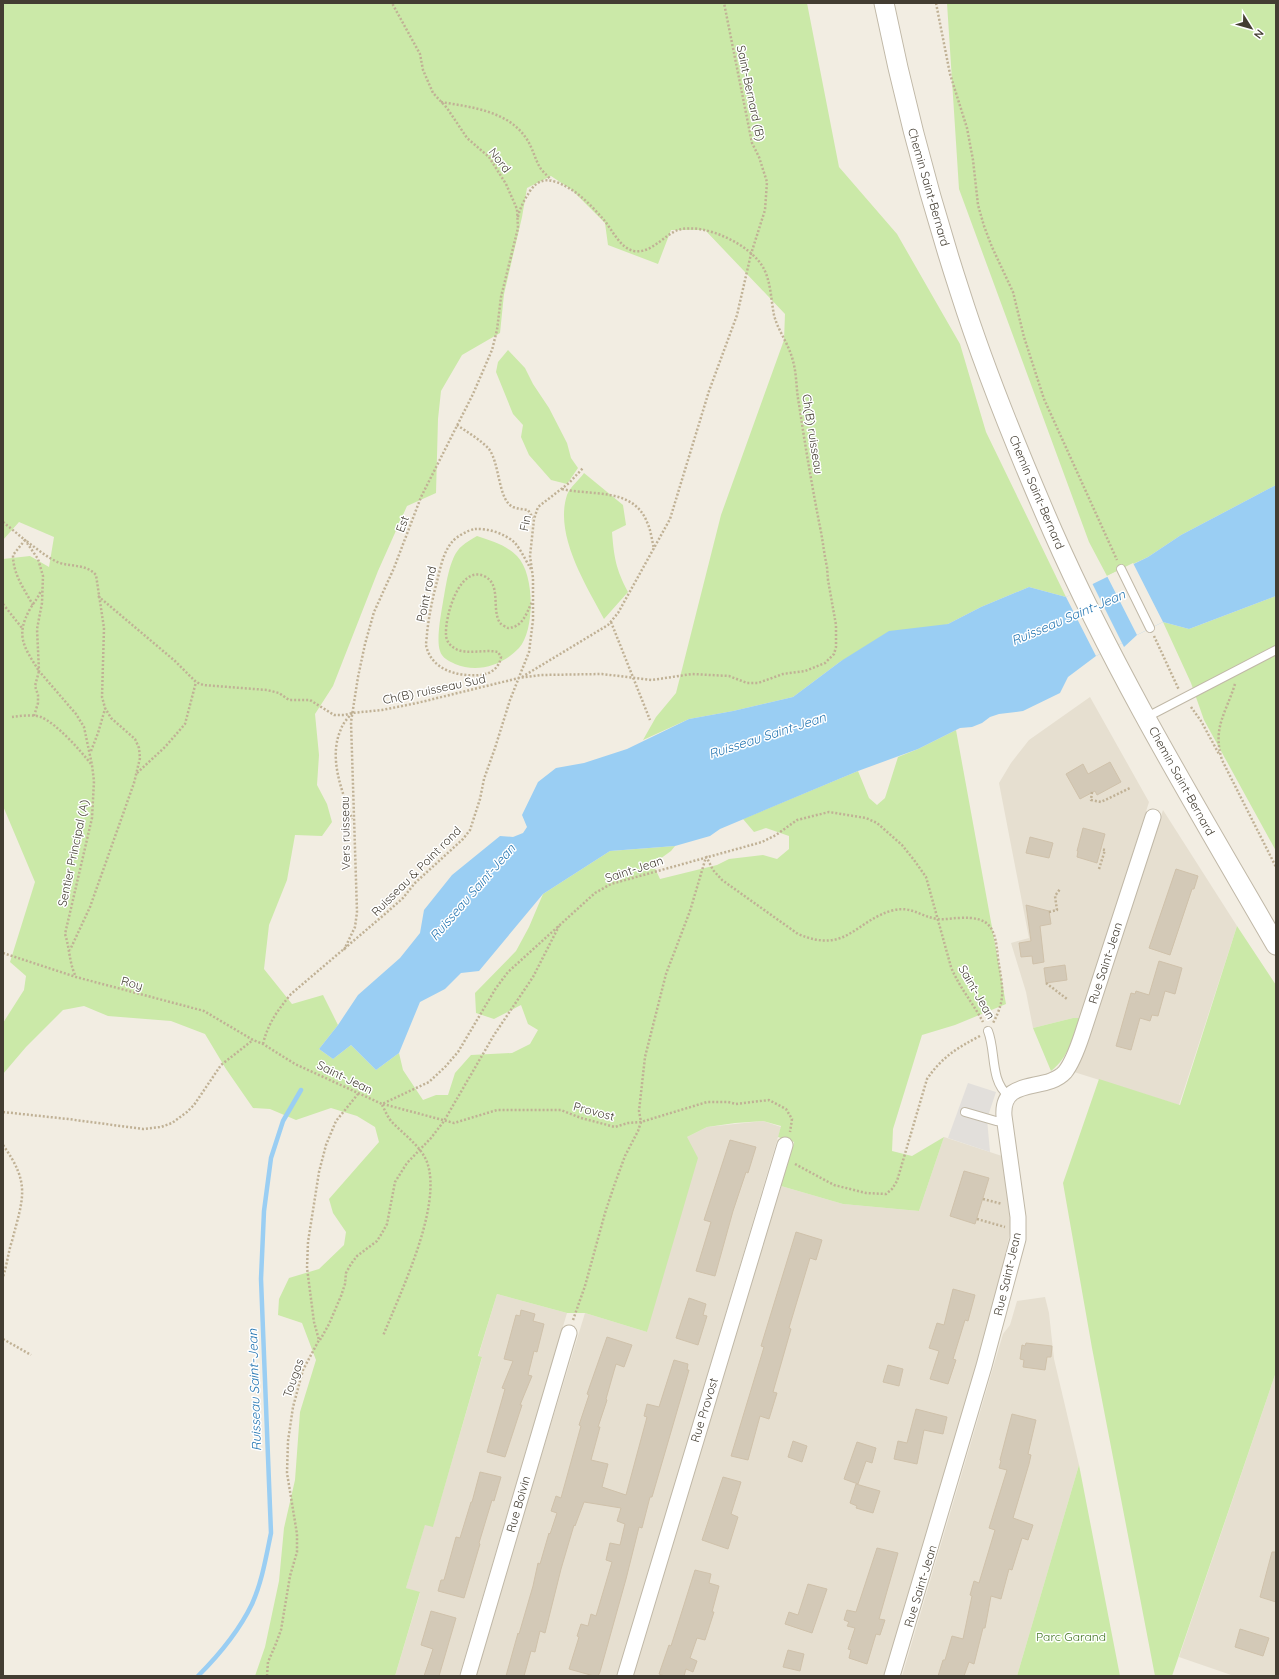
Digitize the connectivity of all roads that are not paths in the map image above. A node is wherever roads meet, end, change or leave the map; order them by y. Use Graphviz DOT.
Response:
graph roads {
  1 [pos="884,3"];
  2 [pos="1121,569"];
  3 [pos="1150,628"];
  4 [pos="1276,650"];
  5 [pos="1147,718"];
  6 [pos="1153,817"];
  7 [pos="1276,945"];
  8 [pos="988,1031"];
  9 [pos="1008,1095"];
  10 [pos="965,1112"];
  11 [pos="1005,1122"];
  12 [pos="783,1151"];
  13 [pos="569,1333"];
  14 [pos="468,1676"];
  15 [pos="625,1676"];
  16 [pos="892,1676"];
  1 -- 5 [label="street, Chemin Saint-Bernard"];
  2 -- 3 [label="lane"];
  4 -- 5 [label="lane"];
  5 -- 7 [label="street, Chemin Saint-Bernard"];
  6 -- 9 [label="street, Rue Saint-Jean"];
  8 -- 9 [label="lane"];
  9 -- 11 [label="street, Rue Saint-Jean"];
  10 -- 11 [label="lane"];
  11 -- 16 [label="street, Rue Saint-Jean"];
  12 -- 15 [label="street, Rue Provost"];
  13 -- 14 [label="street, Rue Boivin"];
}
